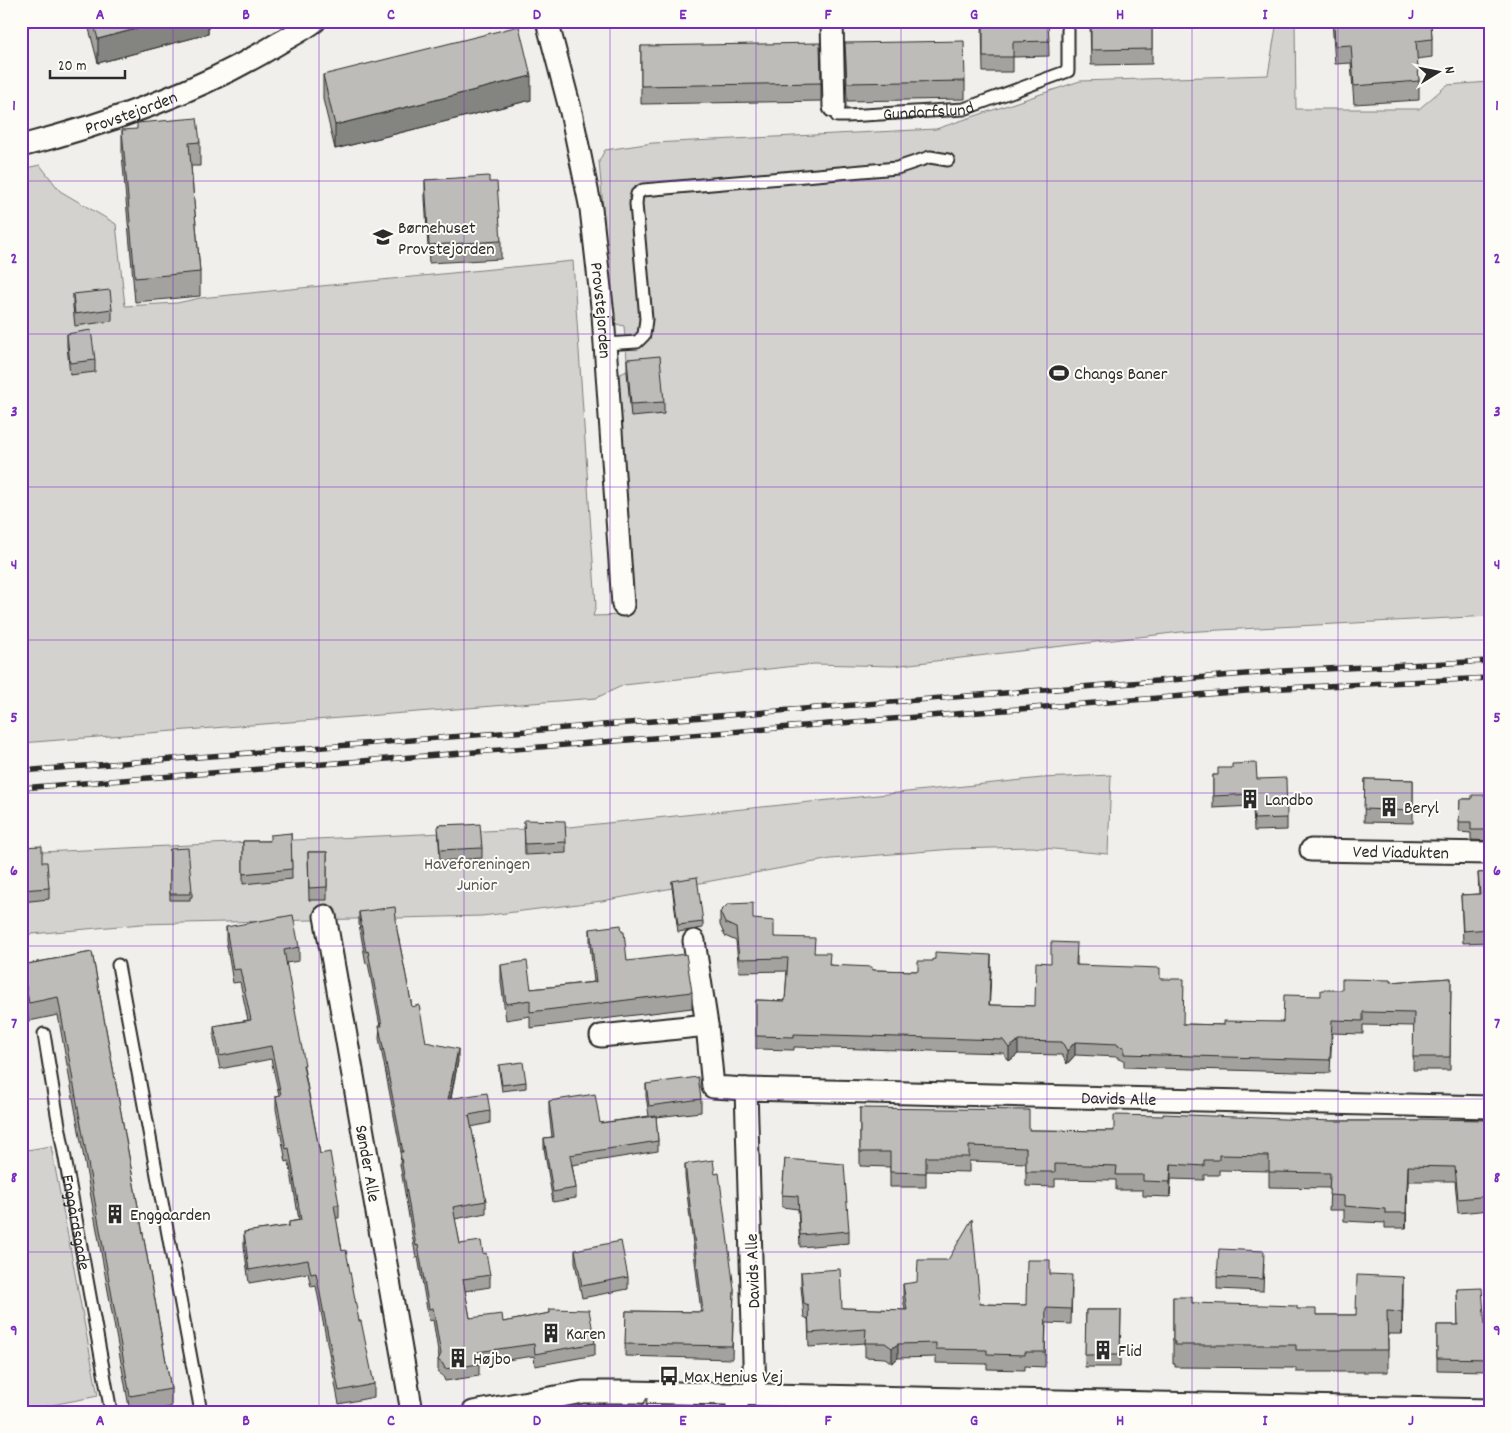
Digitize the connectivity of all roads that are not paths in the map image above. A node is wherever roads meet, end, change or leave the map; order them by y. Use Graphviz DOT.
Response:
graph roads {
  1 [pos="314,21"];
  2 [pos="547,21"];
  3 [pos="832,21"];
  4 [pos="1068,30"];
  5 [pos="834,107"];
  6 [pos="21,146"];
  7 [pos="948,160"];
  8 [pos="605,344"];
  9 [pos="623,605"];
  10 [pos="1311,850"];
  11 [pos="1490,853"];
  12 [pos="325,916"];
  13 [pos="694,942"];
  14 [pos="118,965"];
  15 [pos="707,1025"];
  16 [pos="44,1034"];
  17 [pos="601,1036"];
  18 [pos="746,1089"];
  19 [pos="1490,1107"];
  20 [pos="743,1400"];
  21 [pos="1419,1410"];
  22 [pos="1490,1410"];
  23 [pos="111,1412"];
  24 [pos="201,1412"];
  25 [pos="412,1412"];
  26 [pos="472,1412"];
  1 -- 6 [label="street, Provstejorden"];
  2 -- 8 [label="street, Provstejorden"];
  3 -- 5 [label="street, Gundorfslund"];
  4 -- 5 [label="lane, Gundorfslund"];
  7 -- 8 [label="lane"];
  8 -- 9 [label="street, Provstejorden"];
  10 -- 11 [label="street, Ved Viadukten"];
  12 -- 25 [label="street, Sønder Alle"];
  13 -- 15 [label="street, Davids Alle"];
  14 -- 24 [label="lane"];
  15 -- 17 [label="street"];
  15 -- 18 [label="street, Davids Alle"];
  16 -- 23 [label="lane, Enggårdsgade"];
  18 -- 19 [label="street, Davids Alle"];
  18 -- 20 [label="street, Davids Alle"];
  20 -- 21 [label="street"];
  20 -- 26 [label="street"];
  21 -- 22 [label="street"];
}
